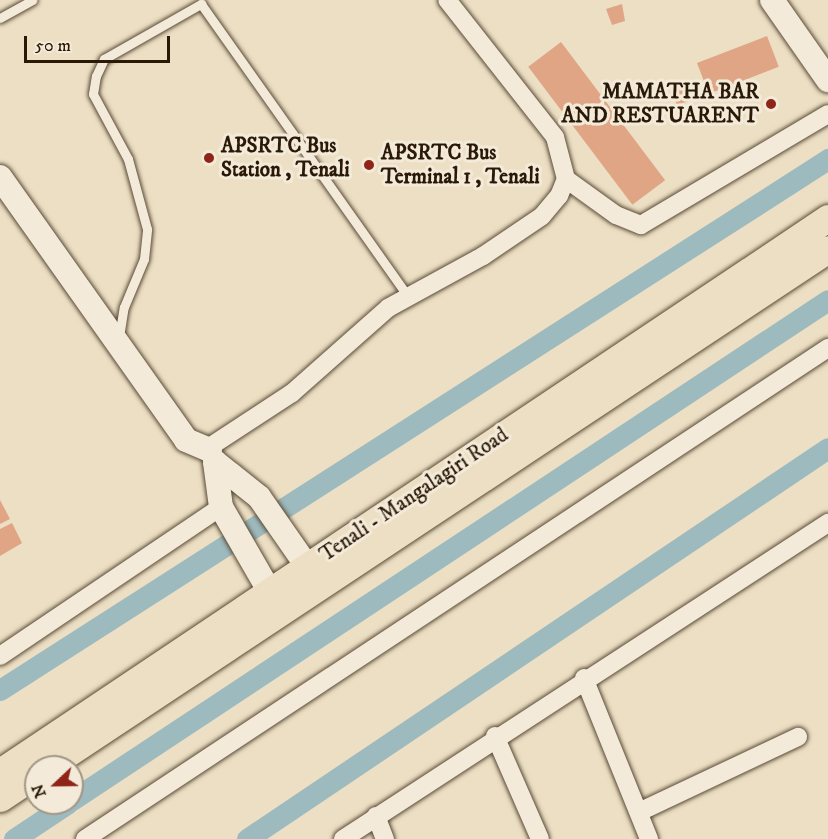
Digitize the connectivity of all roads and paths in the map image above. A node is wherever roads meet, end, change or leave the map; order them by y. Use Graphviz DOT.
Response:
graph roads {
  1 [pos="32,0"];
  2 [pos="447,0"];
  3 [pos="772,0"];
  4 [pos="789,0"];
  5 [pos="0,18"];
  6 [pos="828,58"];
  7 [pos="828,80"];
  8 [pos="828,114"];
  9 [pos="0,177"];
  10 [pos="566,179"];
  11 [pos="828,218"];
  12 [pos="828,249"];
  13 [pos="407,296"];
  14 [pos="118,340"];
  15 [pos="828,348"];
  16 [pos="213,456"];
  17 [pos="224,512"];
  18 [pos="828,523"];
  19 [pos="309,570"];
  20 [pos="273,595"];
  21 [pos="0,656"];
  22 [pos="584,678"];
  23 [pos="495,736"];
  24 [pos="798,737"];
  25 [pos="63,755"];
  26 [pos="0,772"];
  27 [pos="24,782"];
  28 [pos="0,798"];
  29 [pos="639,812"];
  30 [pos="376,816"];
  31 [pos="85,839"];
  32 [pos="343,839"];
  33 [pos="385,839"];
  34 [pos="540,839"];
  35 [pos="650,839"];
  1 -- 5 [label="lane"];
  2 -- 10 [label="street"];
  3 -- 7 [label="street"];
  4 -- 6 [label="street"];
  8 -- 10 [label="street"];
  9 -- 14 [label="street"];
  10 -- 13 [label="street"];
  11 -- 19 [label="main road, Tenali - Mangalagiri Road"];
  12 -- 19 [label="main road, Tenali - Mangalagiri Road"];
  13 -- 14 [label="lane"];
  13 -- 16 [label="street"];
  14 -- 16 [label="street"];
  15 -- 31 [label="street"];
  16 -- 17 [label="street"];
  16 -- 19 [label="street"];
  17 -- 20 [label="street"];
  17 -- 21 [label="street"];
  18 -- 22 [label="street"];
  19 -- 20 [label="main road, Tenali - Mangalagiri Road"];
  20 -- 25 [label="main road, Tenali - Mangalagiri Road"];
  20 -- 26 [label="main road, Tenali - Mangalagiri Road"];
  22 -- 23 [label="street"];
  22 -- 29 [label="street"];
  23 -- 30 [label="street"];
  23 -- 34 [label="street"];
  24 -- 29 [label="street"];
  27 -- 28 [label="main road"];
  29 -- 35 [label="street"];
  30 -- 32 [label="street"];
  30 -- 33 [label="street"];
}
